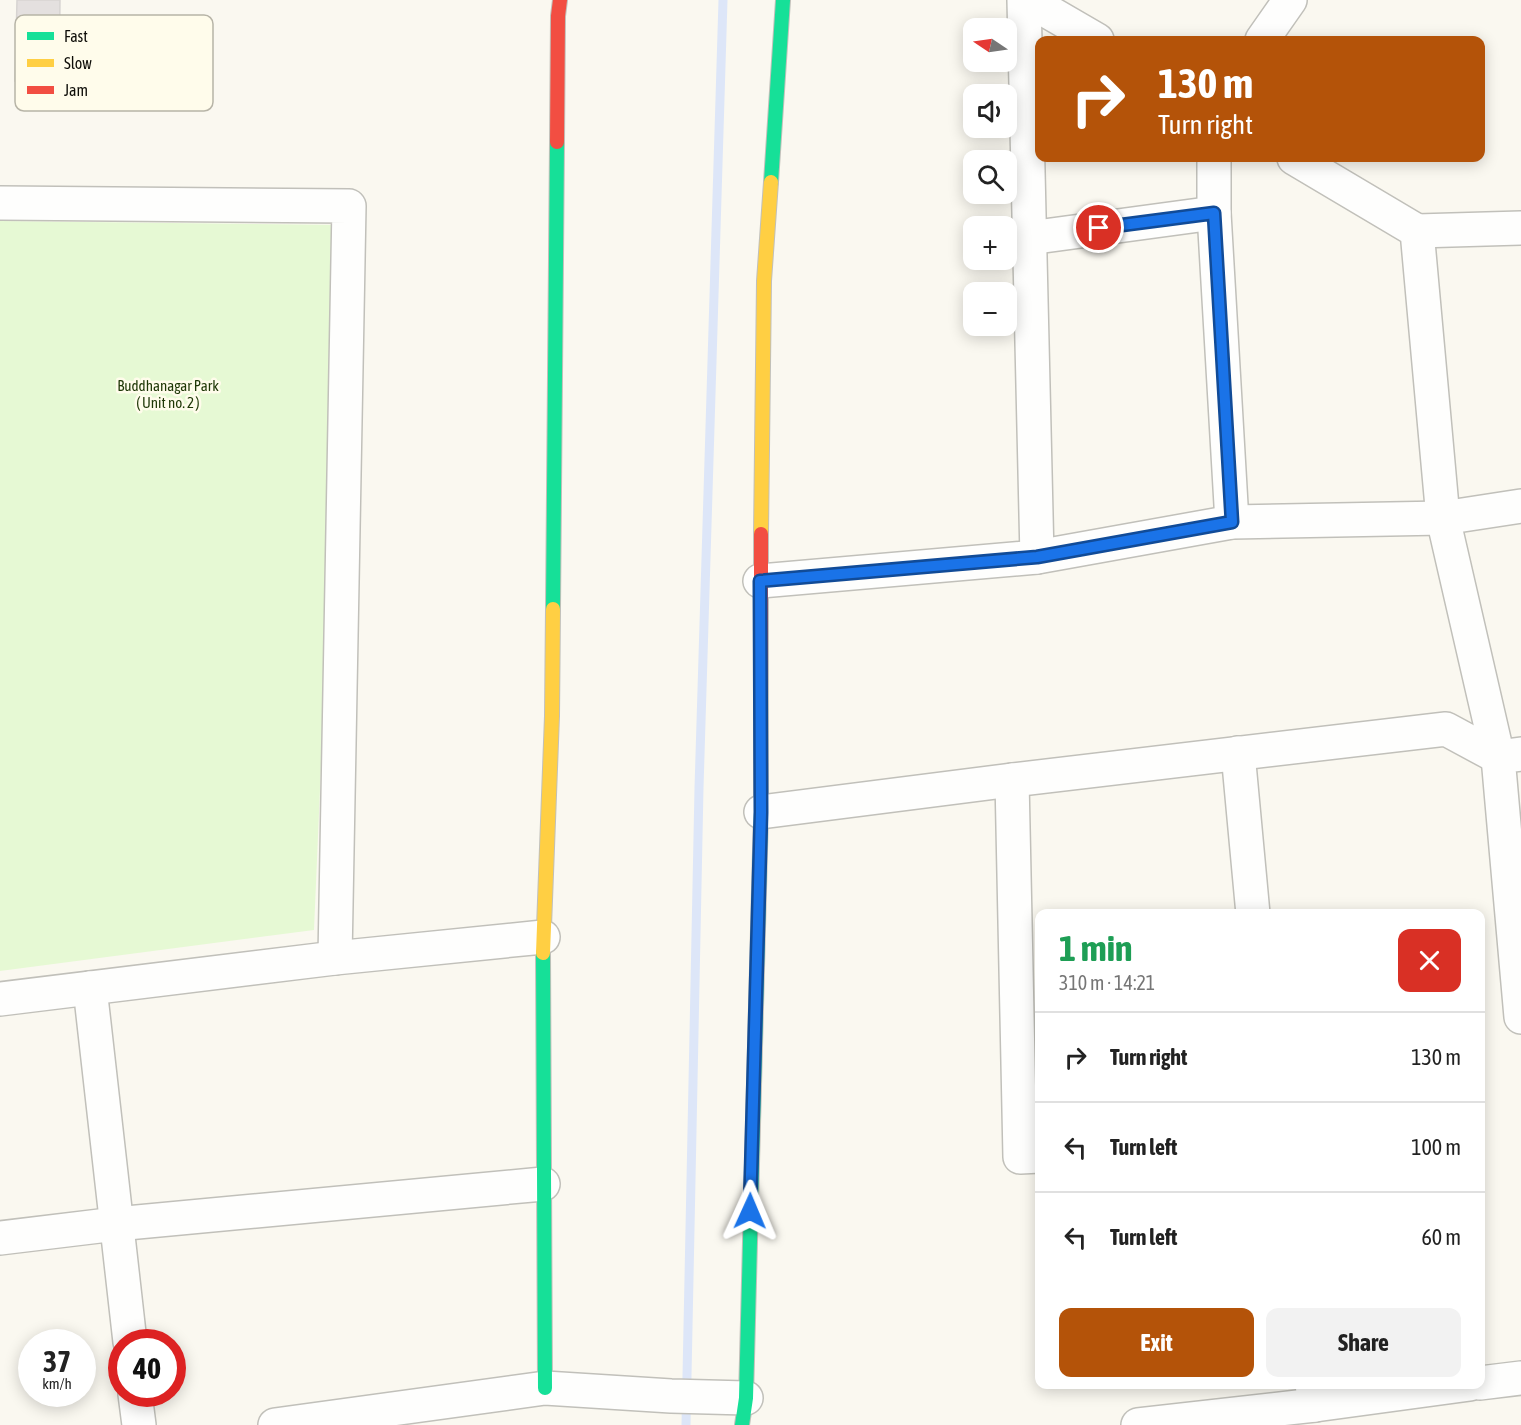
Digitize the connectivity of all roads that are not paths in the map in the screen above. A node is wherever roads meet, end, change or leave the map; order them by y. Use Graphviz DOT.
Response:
graph roads {
  1 [pos="560,0"];
  2 [pos="783,0"];
  3 [pos="1026,0"];
  4 [pos="1290,0"];
  5 [pos="1089,36"];
  6 [pos="1265,36"];
  7 [pos="1214,162"];
  8 [pos="1301,162"];
  9 [pos="0,202"];
  10 [pos="1214,213"];
  11 [pos="1521,228"];
  12 [pos="1417,231"];
  13 [pos="1029,238"];
  14 [pos="1521,506"];
  15 [pos="1443,518"];
  16 [pos="1232,522"];
  17 [pos="1037,557"];
  18 [pos="760,581"];
  19 [pos="1238,753"];
  20 [pos="1509,756"];
  21 [pos="1012,780"];
  22 [pos="761,812"];
  23 [pos="1253,909"];
  24 [pos="543,937"];
  25 [pos="335,958"];
  26 [pos="90,988"];
  27 [pos="0,999"];
  28 [pos="1521,1017"];
  29 [pos="1035,1156"];
  30 [pos="543,1184"];
  31 [pos="117,1224"];
  32 [pos="0,1238"];
  33 [pos="129,1329"];
  34 [pos="1521,1378"];
  35 [pos="1485,1382"];
  36 [pos="545,1388"];
  37 [pos="1399,1389"];
  38 [pos="1313,1395"];
  39 [pos="137,1407"];
  40 [pos="738,1407"];
  41 [pos="139,1425"];
  42 [pos="275,1425"];
  43 [pos="1138,1425"];
  1 -- 24 [label="street"];
  2 -- 18 [label="street"];
  3 -- 5 [label="street"];
  3 -- 13 [label="street"];
  4 -- 6 [label="street"];
  7 -- 10 [label="street"];
  8 -- 12 [label="street"];
  9 -- 25 [label="street"];
  10 -- 13 [label="street"];
  10 -- 16 [label="street"];
  11 -- 12 [label="street"];
  12 -- 15 [label="street"];
  13 -- 17 [label="street"];
  14 -- 15 [label="street"];
  15 -- 16 [label="street"];
  15 -- 20 [label="street"];
  16 -- 17 [label="street"];
  17 -- 18 [label="street"];
  18 -- 22 [label="street"];
  19 -- 20 [label="street"];
  19 -- 21 [label="street"];
  19 -- 23 [label="street"];
  20 -- 28 [label="street"];
  21 -- 22 [label="street"];
  21 -- 29 [label="street"];
  22 -- 40 [label="street"];
  24 -- 25 [label="street"];
  24 -- 30 [label="street"];
  25 -- 26 [label="street"];
  26 -- 27 [label="street"];
  26 -- 31 [label="street"];
  30 -- 31 [label="street"];
  30 -- 36 [label="street"];
  31 -- 32 [label="street"];
  31 -- 33 [label="street"];
  34 -- 35 [label="street"];
  36 -- 40 [label="street"];
  36 -- 42 [label="street"];
  37 -- 38 [label="street"];
  38 -- 43 [label="street"];
  39 -- 41 [label="street"];
}
